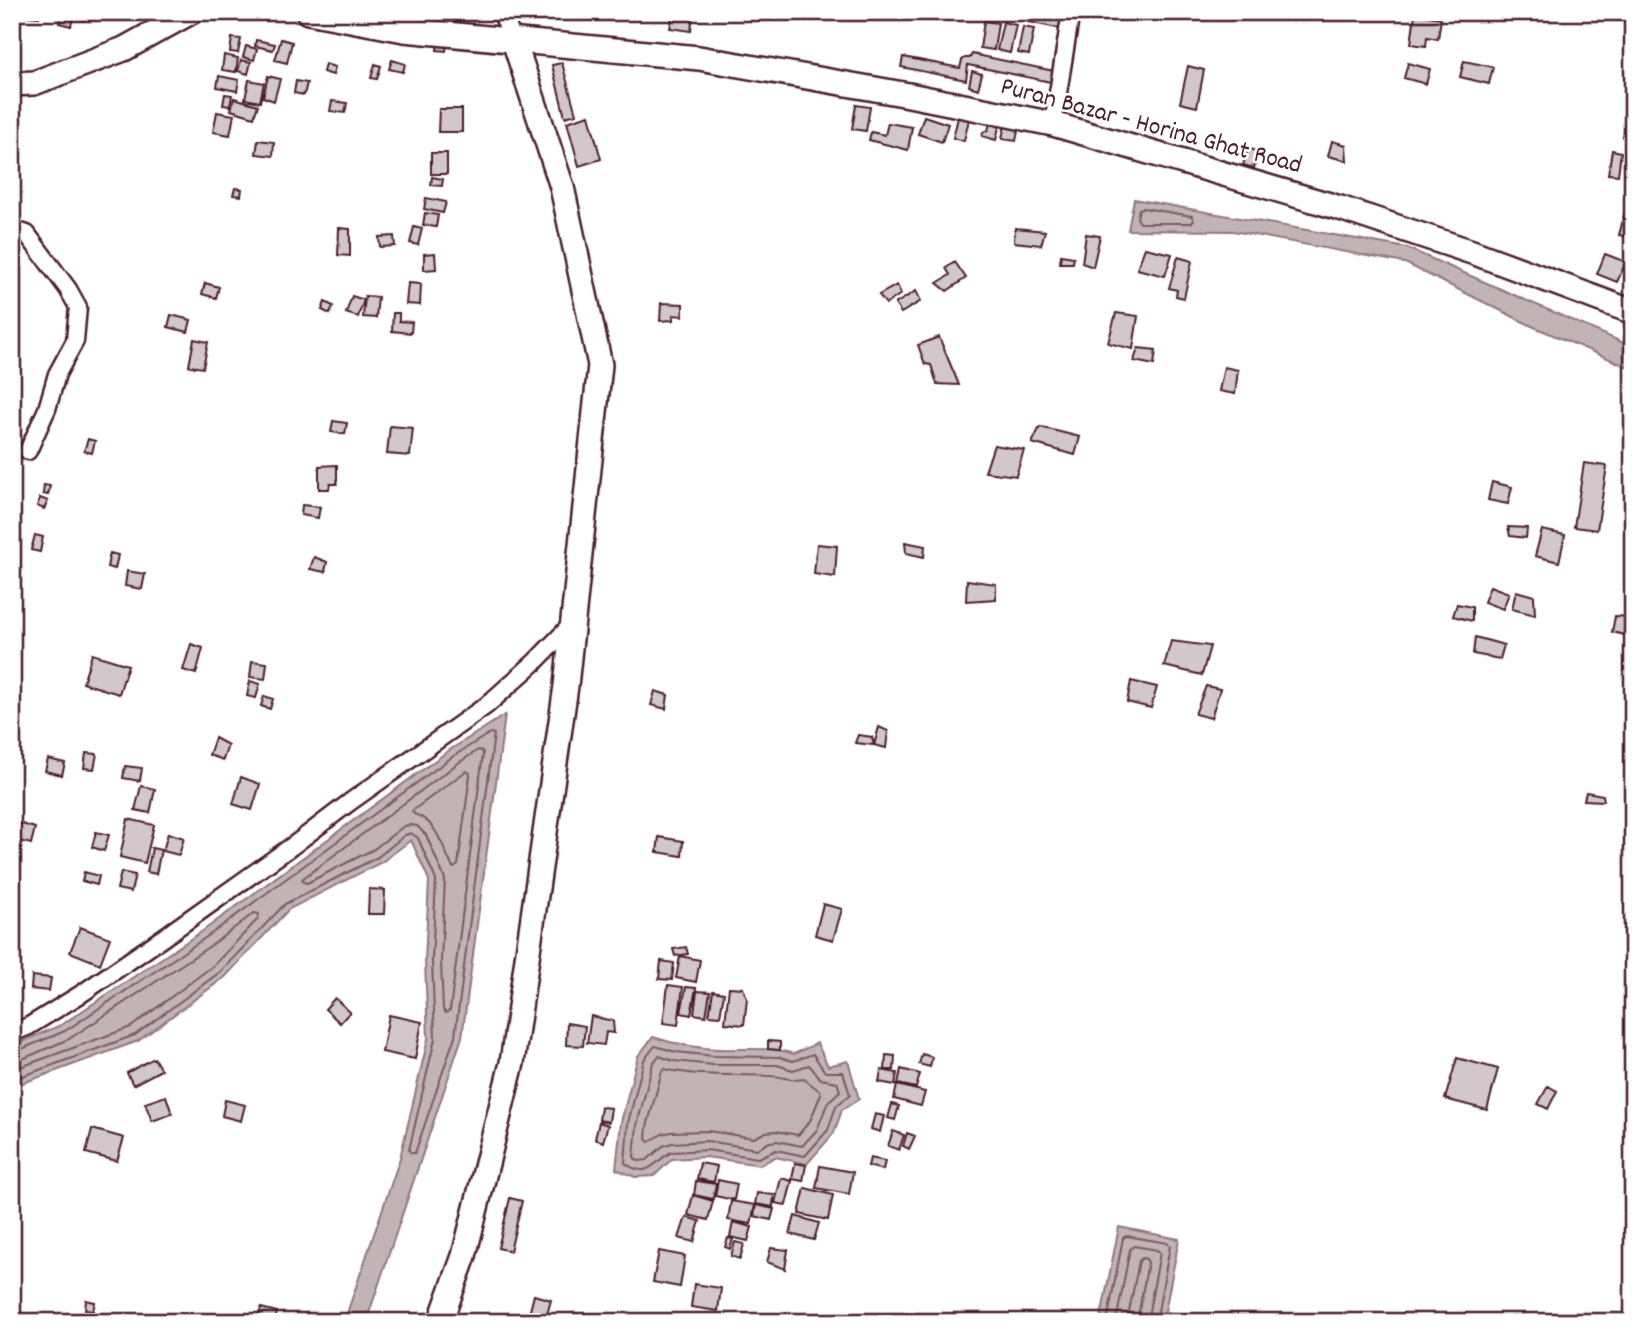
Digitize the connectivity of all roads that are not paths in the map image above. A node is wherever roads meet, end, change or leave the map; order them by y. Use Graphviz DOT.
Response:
graph roads {
  1 [pos="191,12"];
  2 [pos="308,12"];
  3 [pos="502,12"];
  4 [pos="1072,12"];
  5 [pos="514,41"];
  6 [pos="13,87"];
  7 [pos="1053,124"];
  8 [pos="12,229"];
  9 [pos="1633,312"];
  10 [pos="28,451"];
  11 [pos="573,623"];
  12 [pos="12,1033"];
  13 [pos="440,1322"];
  1 -- 6 [label="main road"];
  2 -- 5 [label="main road, Puran Bazar - Horina Ghat Road"];
  3 -- 5 [label="street"];
  4 -- 7 [label="street"];
  5 -- 7 [label="main road, Puran Bazar - Horina Ghat Road"];
  5 -- 11 [label="main road"];
  7 -- 9 [label="main road, Puran Bazar - Horina Ghat Road"];
  8 -- 10 [label="street"];
  11 -- 12 [label="street"];
  11 -- 13 [label="main road"];
}
